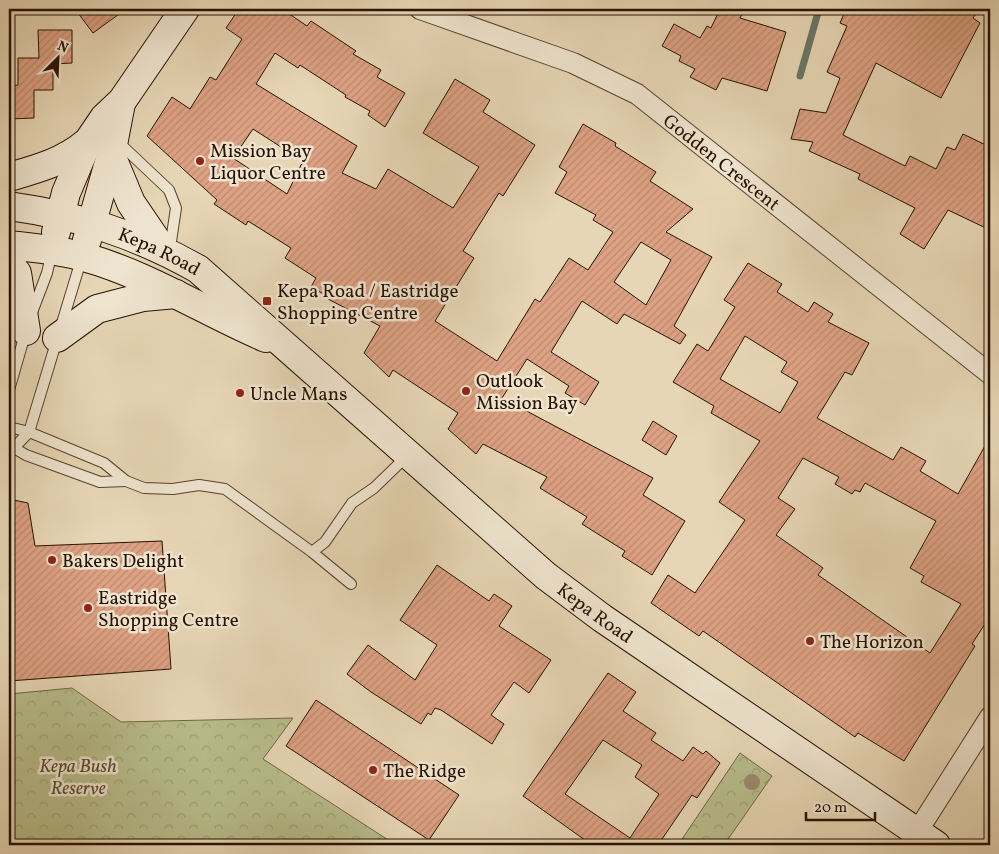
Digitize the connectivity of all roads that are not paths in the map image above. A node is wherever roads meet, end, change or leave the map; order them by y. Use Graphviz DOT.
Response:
graph roads {
  1 [pos="185,9"];
  2 [pos="420,9"];
  3 [pos="122,101"];
  4 [pos="87,143"];
  5 [pos="112,146"];
  6 [pos="9,177"];
  7 [pos="9,206"];
  8 [pos="61,215"];
  9 [pos="91,223"];
  10 [pos="9,245"];
  11 [pos="52,250"];
  12 [pos="166,251"];
  13 [pos="82,256"];
  14 [pos="9,264"];
  15 [pos="178,294"];
  16 [pos="26,331"];
  17 [pos="57,338"];
  18 [pos="283,346"];
  19 [pos="990,374"];
  20 [pos="9,390"];
  21 [pos="9,427"];
  22 [pos="29,432"];
  23 [pos="10,449"];
  24 [pos="407,455"];
  25 [pos="126,481"];
  26 [pos="312,552"];
  27 [pos="351,584"];
  28 [pos="990,718"];
  29 [pos="926,838"];
  1 -- 3 [label="main road"];
  2 -- 19 [label="street, Godden Crescent"];
  3 -- 4 [label="main road"];
  3 -- 5 [label="main road"];
  4 -- 6 [label="main road"];
  4 -- 8 [label="main road"];
  5 -- 9 [label="main road"];
  5 -- 12 [label="main road"];
  5 -- 12 [label="lane"];
  7 -- 8 [label="main road, Kepa Road"];
  8 -- 9 [label="main road, Kepa Road"];
  8 -- 11 [label="main road"];
  9 -- 12 [label="main road, Kepa Road"];
  9 -- 13 [label="main road"];
  10 -- 11 [label="main road, Kepa Road"];
  11 -- 13 [label="main road, Kepa Road"];
  11 -- 16 [label="lane"];
  12 -- 18 [label="main road, Kepa Road"];
  13 -- 15 [label="main road, Kepa Road"];
  13 -- 17 [label="lane"];
  14 -- 16 [label="main road"];
  15 -- 17 [label="main road"];
  15 -- 18 [label="main road, Kepa Road"];
  16 -- 20 [label="lane"];
  17 -- 22 [label="lane"];
  18 -- 24 [label="main road, Kepa Road"];
  21 -- 22 [label="lane"];
  22 -- 23 [label="lane"];
  22 -- 25 [label="lane"];
  23 -- 25 [label="lane"];
  24 -- 26 [label="lane"];
  24 -- 29 [label="main road, Kepa Road"];
  25 -- 26 [label="lane"];
  26 -- 27 [label="lane"];
  28 -- 29 [label="street"];
}
